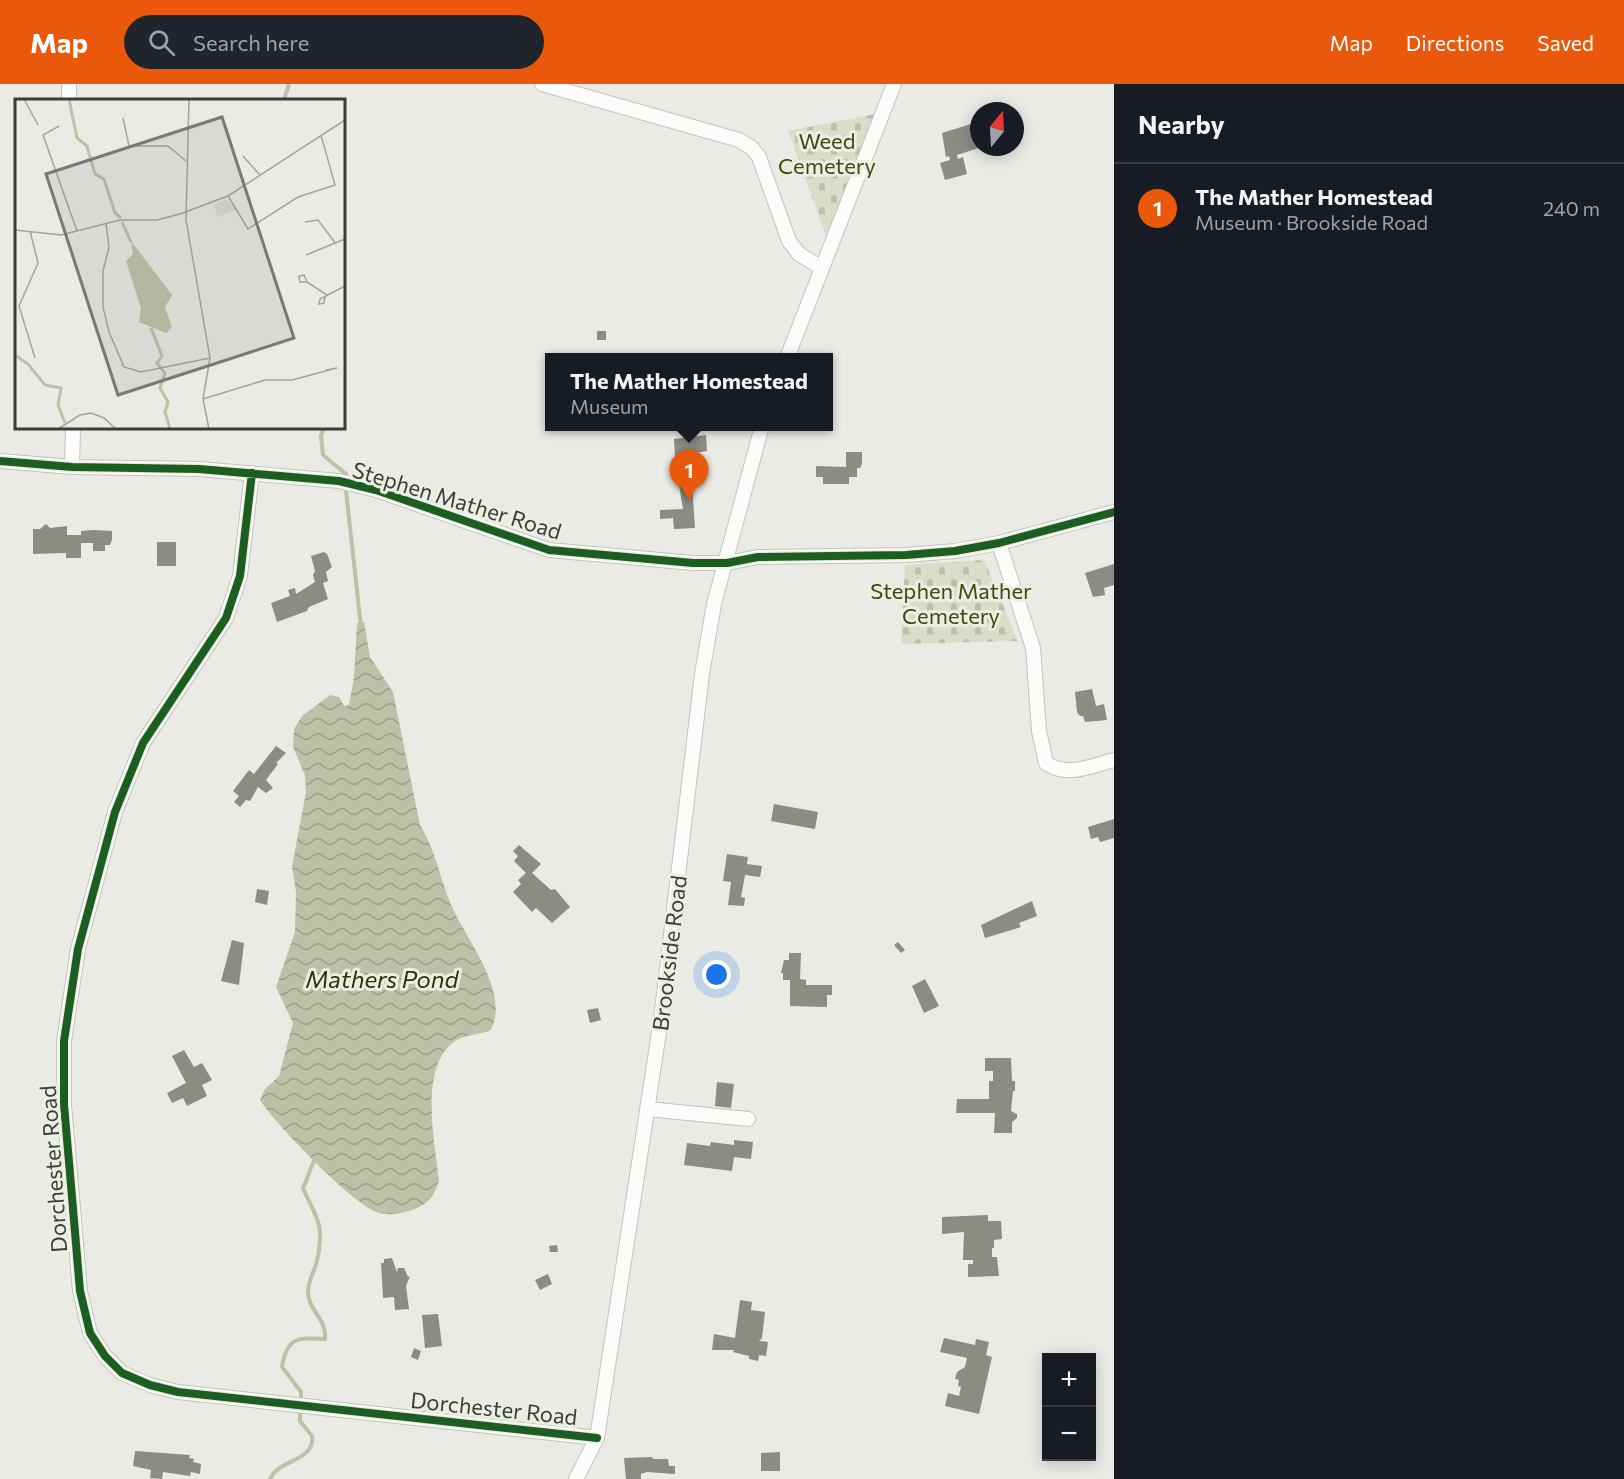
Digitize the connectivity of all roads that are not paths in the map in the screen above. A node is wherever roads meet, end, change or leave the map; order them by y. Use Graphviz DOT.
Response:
graph roads {
  1 [pos="542,84"];
  2 [pos="894,84"];
  3 [pos="822,268"];
  4 [pos="789,353"];
  5 [pos="73,429"];
  6 [pos="761,431"];
  7 [pos="0,461"];
  8 [pos="72,467"];
  9 [pos="252,473"];
  10 [pos="1114,512"];
  11 [pos="999,543"];
  12 [pos="727,562"];
  13 [pos="1114,760"];
  14 [pos="648,1109"];
  15 [pos="748,1119"];
  16 [pos="597,1438"];
  17 [pos="576,1479"];
  1 -- 3 [label="street"];
  2 -- 3 [label="street"];
  3 -- 4 [label="street"];
  5 -- 8 [label="street"];
  6 -- 12 [label="street, Brookside Road"];
  7 -- 8 [label="street, Stephen Mather Road"];
  8 -- 9 [label="street, Stephen Mather Road"];
  9 -- 12 [label="street, Stephen Mather Road"];
  9 -- 16 [label="street, Dorchester Road"];
  10 -- 11 [label="street, Stephen Mather Road"];
  11 -- 12 [label="street, Stephen Mather Road"];
  11 -- 13 [label="street"];
  12 -- 14 [label="street, Brookside Road"];
  14 -- 15 [label="street"];
  14 -- 16 [label="street, Brookside Road"];
  16 -- 17 [label="street, Brookside Road"];
}
